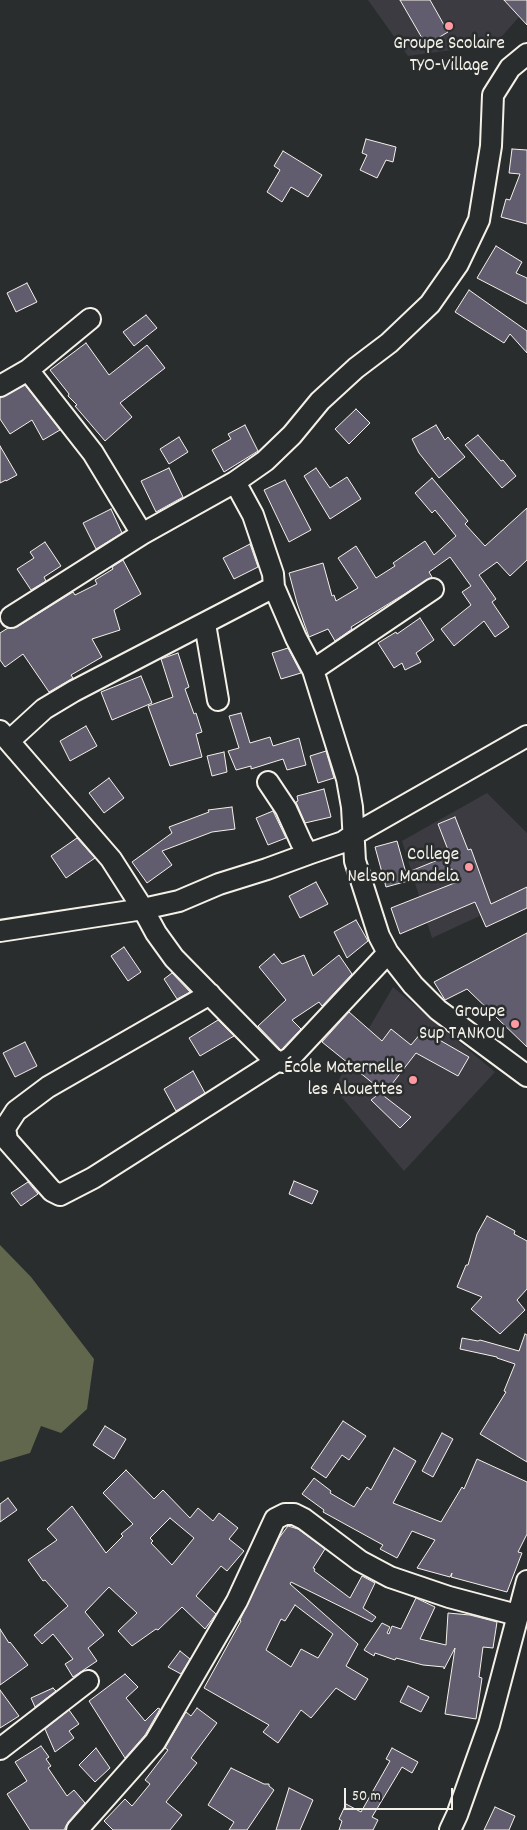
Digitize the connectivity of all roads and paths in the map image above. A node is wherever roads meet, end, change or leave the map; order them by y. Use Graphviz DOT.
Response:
graph roads {
  1 [pos="527,54"];
  2 [pos="90,319"];
  3 [pos="28,370"];
  4 [pos="0,386"];
  5 [pos="235,482"];
  6 [pos="142,534"];
  7 [pos="274,587"];
  8 [pos="433,589"];
  9 [pos="11,617"];
  10 [pos="205,624"];
  11 [pos="314,670"];
  12 [pos="218,700"];
  13 [pos="4,736"];
  14 [pos="527,736"];
  15 [pos="268,782"];
  16 [pos="353,835"];
  17 [pos="308,854"];
  18 [pos="144,909"];
  19 [pos="0,931"];
  20 [pos="388,953"];
  21 [pos="210,994"];
  22 [pos="277,1061"];
  23 [pos="527,1076"];
  24 [pos="527,1581"];
  25 [pos="517,1615"];
  26 [pos="88,1681"];
  27 [pos="0,1748"];
  28 [pos="76,1830"];
  29 [pos="450,1830"];
  1 -- 5 [label="street"];
  2 -- 3 [label="street"];
  3 -- 4 [label="street"];
  3 -- 6 [label="street"];
  5 -- 6 [label="street"];
  5 -- 7 [label="street"];
  6 -- 9 [label="street"];
  7 -- 10 [label="street"];
  7 -- 11 [label="street"];
  8 -- 11 [label="street"];
  10 -- 12 [label="street"];
  10 -- 13 [label="street"];
  11 -- 16 [label="street"];
  13 -- 18 [label="street"];
  14 -- 16 [label="street"];
  15 -- 17 [label="street"];
  16 -- 17 [label="street"];
  16 -- 20 [label="street"];
  17 -- 18 [label="street"];
  18 -- 19 [label="street"];
  18 -- 21 [label="street"];
  20 -- 22 [label="street"];
  20 -- 23 [label="street"];
  21 -- 22 [label="street"];
  21 -- 22 [label="street"];
  24 -- 25 [label="street"];
  25 -- 28 [label="street"];
  25 -- 29 [label="street"];
  26 -- 27 [label="street"];
}
